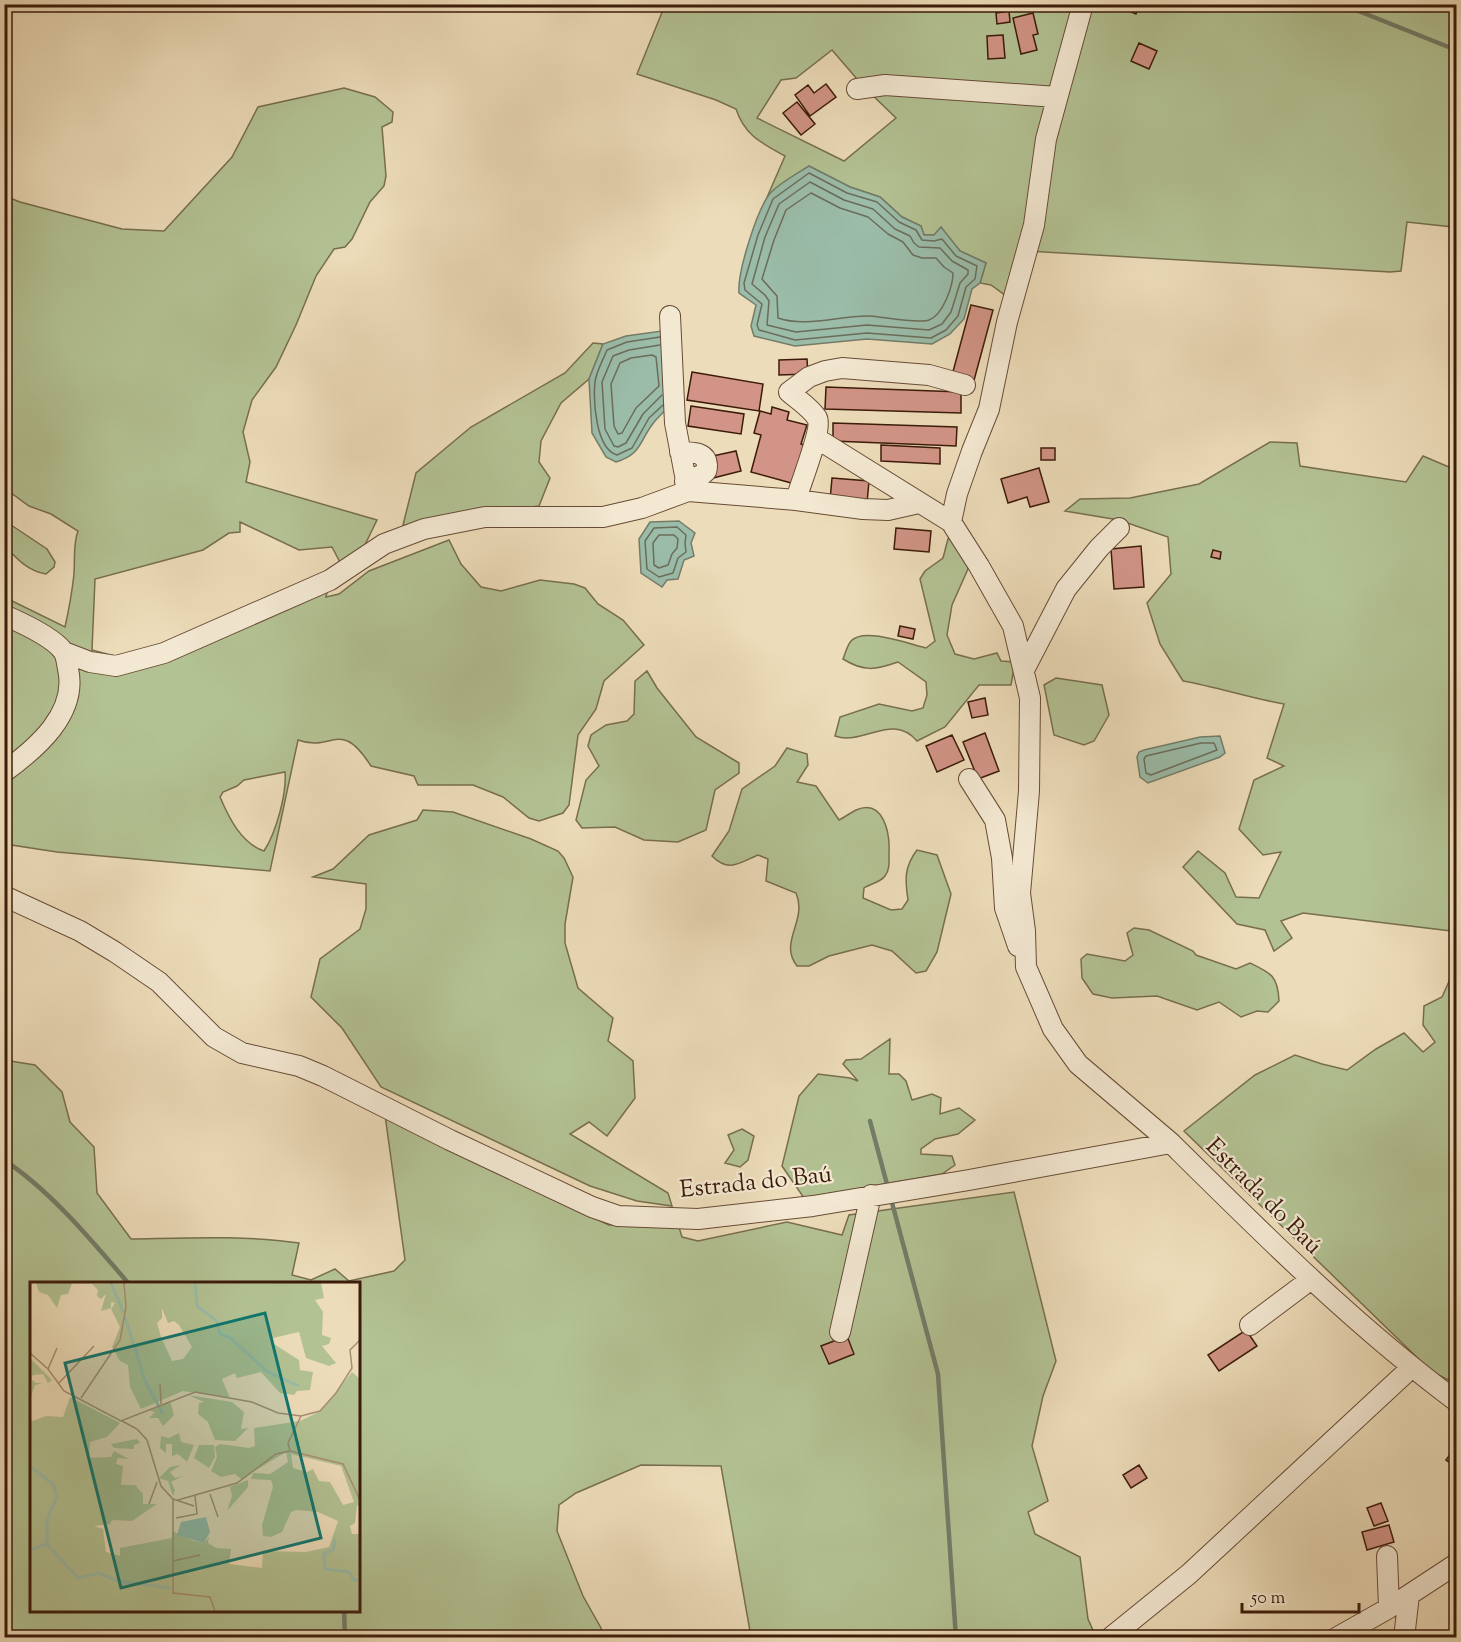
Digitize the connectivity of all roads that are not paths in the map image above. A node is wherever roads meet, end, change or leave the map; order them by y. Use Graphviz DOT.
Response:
graph roads {
  1 [pos="1083,4"];
  2 [pos="857,89"];
  3 [pos="1057,97"];
  4 [pos="670,316"];
  5 [pos="965,385"];
  6 [pos="816,438"];
  7 [pos="686,486"];
  8 [pos="796,500"];
  9 [pos="919,503"];
  10 [pos="951,522"];
  11 [pos="1119,528"];
  12 [pos="4,615"];
  13 [pos="64,652"];
  14 [pos="1024,670"];
  15 [pos="4,772"];
  16 [pos="969,779"];
  17 [pos="4,896"];
  18 [pos="1026,967"];
  19 [pos="1171,1143"];
  20 [pos="871,1195"];
  21 [pos="1310,1280"];
  22 [pos="1251,1325"];
  23 [pos="840,1332"];
  24 [pos="1411,1368"];
  25 [pos="1456,1401"];
  26 [pos="1387,1556"];
  27 [pos="1456,1563"];
  28 [pos="1410,1595"];
  29 [pos="1389,1608"];
  30 [pos="1110,1638"];
  31 [pos="1336,1638"];
  32 [pos="1404,1638"];
  1 -- 3 [label="street"];
  2 -- 3 [label="street"];
  3 -- 10 [label="street"];
  4 -- 7 [label="street"];
  5 -- 6 [label="street"];
  6 -- 8 [label="street"];
  6 -- 9 [label="street"];
  7 -- 8 [label="street"];
  7 -- 13 [label="street"];
  8 -- 9 [label="street"];
  9 -- 10 [label="street"];
  10 -- 14 [label="street"];
  11 -- 14 [label="street"];
  12 -- 13 [label="street"];
  13 -- 15 [label="street"];
  14 -- 18 [label="street"];
  16 -- 18 [label="street"];
  17 -- 20 [label="street, Estrada do Baú"];
  18 -- 19 [label="street"];
  19 -- 20 [label="street, Estrada do Baú"];
  19 -- 21 [label="street, Estrada do Baú"];
  20 -- 23 [label="street"];
  21 -- 22 [label="street"];
  21 -- 24 [label="street, Estrada do Baú"];
  24 -- 25 [label="street, Estrada do Baú"];
  24 -- 30 [label="street"];
  26 -- 29 [label="street"];
  27 -- 28 [label="street"];
  28 -- 29 [label="street"];
  28 -- 32 [label="street"];
  29 -- 31 [label="street"];
}
